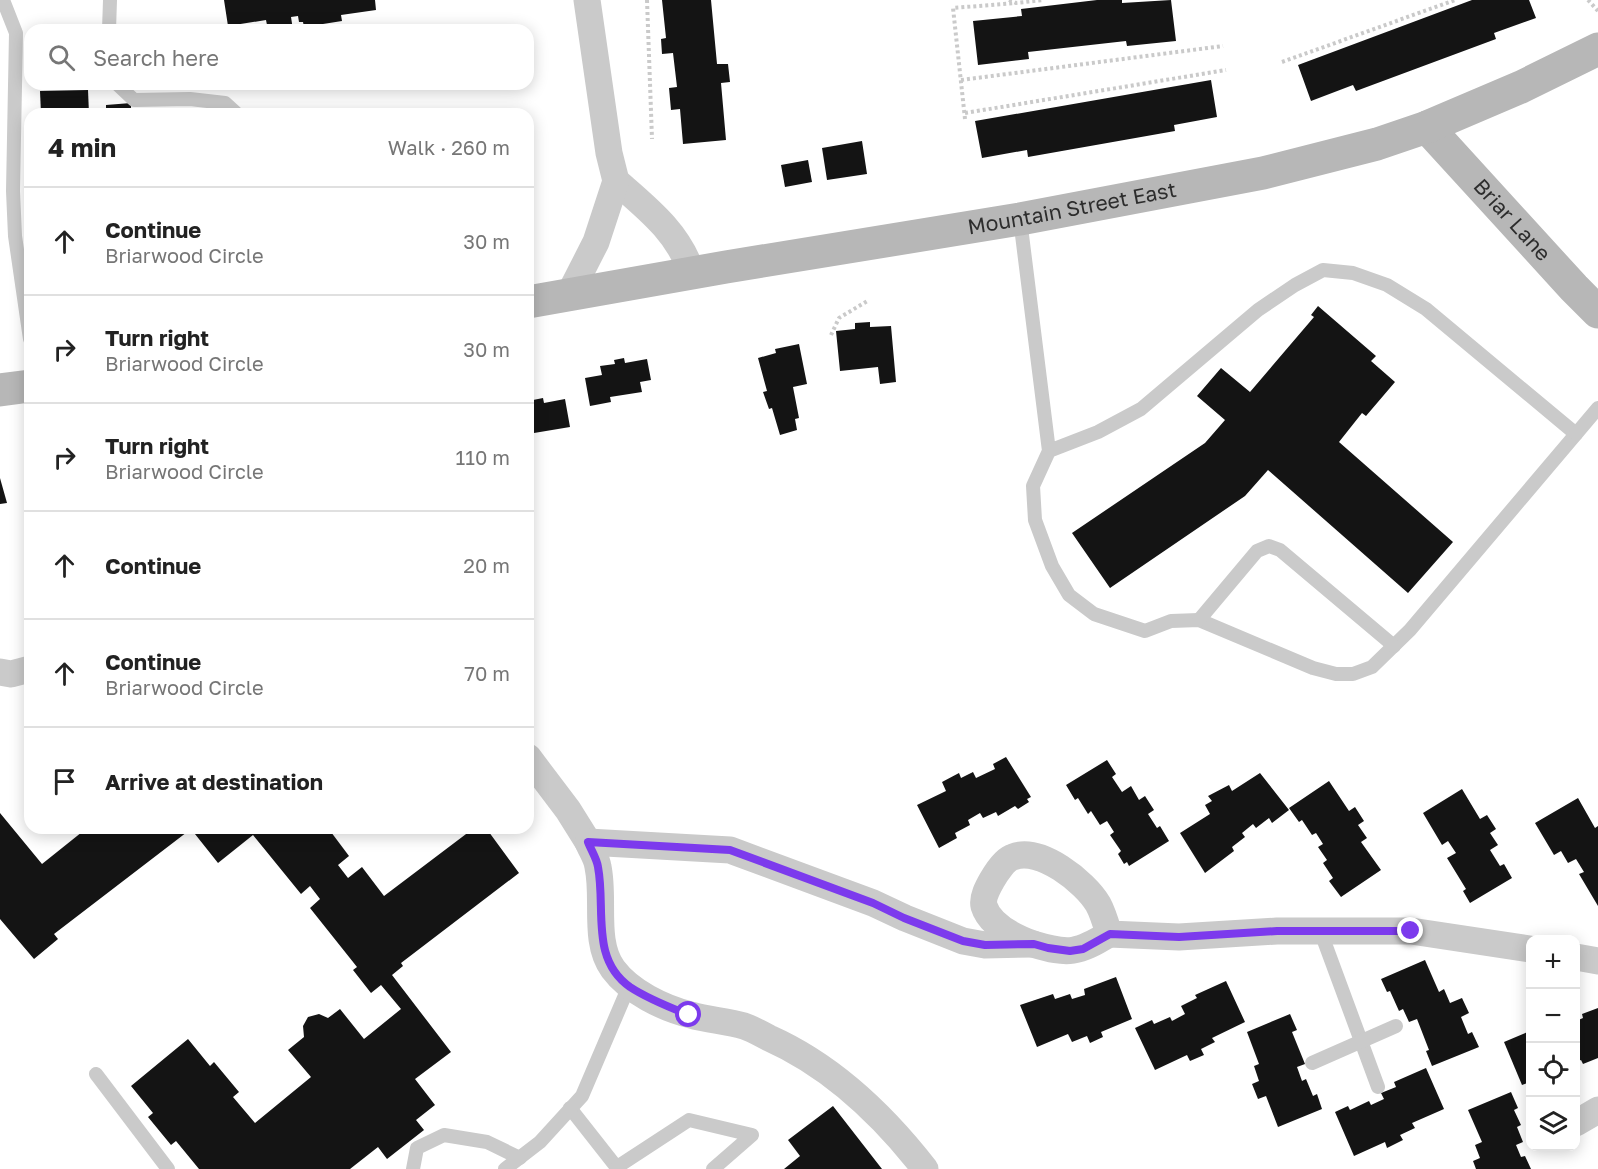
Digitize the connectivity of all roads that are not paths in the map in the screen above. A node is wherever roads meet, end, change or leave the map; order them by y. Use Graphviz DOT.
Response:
graph roads {
  1 [pos="3,0"];
  2 [pos="110,0"];
  3 [pos="587,0"];
  4 [pos="109,24"];
  5 [pos="1598,49"];
  6 [pos="123,90"];
  7 [pos="230,108"];
  8 [pos="1427,127"];
  9 [pos="616,182"];
  10 [pos="1020,219"];
  11 [pos="692,273"];
  12 [pos="24,284"];
  13 [pos="568,296"];
  14 [pos="534,301"];
  15 [pos="1598,312"];
  16 [pos="24,387"];
  17 [pos="0,390"];
  18 [pos="1598,408"];
  19 [pos="1576,434"];
  20 [pos="1049,451"];
  21 [pos="1199,620"];
  22 [pos="1394,646"];
  23 [pos="24,671"];
  24 [pos="0,672"];
  25 [pos="534,765"];
  26 [pos="588,842"];
  27 [pos="1320,930"];
  28 [pos="1110,934"];
  29 [pos="1034,944"];
  30 [pos="1526,948"];
  31 [pos="1580,958"];
  32 [pos="1598,961"];
  33 [pos="629,986"];
  34 [pos="1396,1026"];
  35 [pos="1361,1041"];
  36 [pos="1312,1063"];
  37 [pos="96,1074"];
  38 [pos="1378,1087"];
  39 [pos="570,1108"];
  40 [pos="1598,1110"];
  41 [pos="1580,1120"];
  42 [pos="519,1158"];
  43 [pos="617,1168"];
  44 [pos="168,1169"];
  45 [pos="413,1169"];
  46 [pos="505,1169"];
  47 [pos="713,1169"];
  48 [pos="925,1169"];
  1 -- 12 [label="lane"];
  2 -- 4 [label="lane"];
  3 -- 9 [label="street"];
  5 -- 8 [label="main road, Mountain Street East"];
  6 -- 7 [label="lane"];
  8 -- 10 [label="main road, Mountain Street East"];
  8 -- 15 [label="main road, Briar Lane"];
  9 -- 11 [label="street"];
  9 -- 13 [label="street"];
  10 -- 11 [label="main road, Mountain Street East"];
  10 -- 20 [label="lane"];
  11 -- 13 [label="main road, Mountain Street East"];
  13 -- 14 [label="main road, Mountain Street East"];
  16 -- 17 [label="main road"];
  18 -- 19 [label="lane"];
  19 -- 20 [label="lane"];
  19 -- 22 [label="lane"];
  20 -- 21 [label="lane"];
  21 -- 22 [label="lane"];
  21 -- 22 [label="lane"];
  23 -- 24 [label="street"];
  25 -- 26 [label="street"];
  26 -- 29 [label="street"];
  26 -- 33 [label="street"];
  27 -- 28 [label="street"];
  27 -- 30 [label="street"];
  27 -- 35 [label="lane"];
  28 -- 29 [label="street"];
  28 -- 29 [label="street"];
  31 -- 32 [label="street"];
  33 -- 39 [label="lane"];
  33 -- 48 [label="street"];
  34 -- 35 [label="lane"];
  35 -- 36 [label="lane"];
  35 -- 38 [label="lane"];
  37 -- 44 [label="lane"];
  39 -- 42 [label="lane"];
  39 -- 43 [label="lane"];
  40 -- 41 [label="street"];
  42 -- 45 [label="lane"];
  42 -- 46 [label="lane"];
  43 -- 47 [label="lane"];
}
